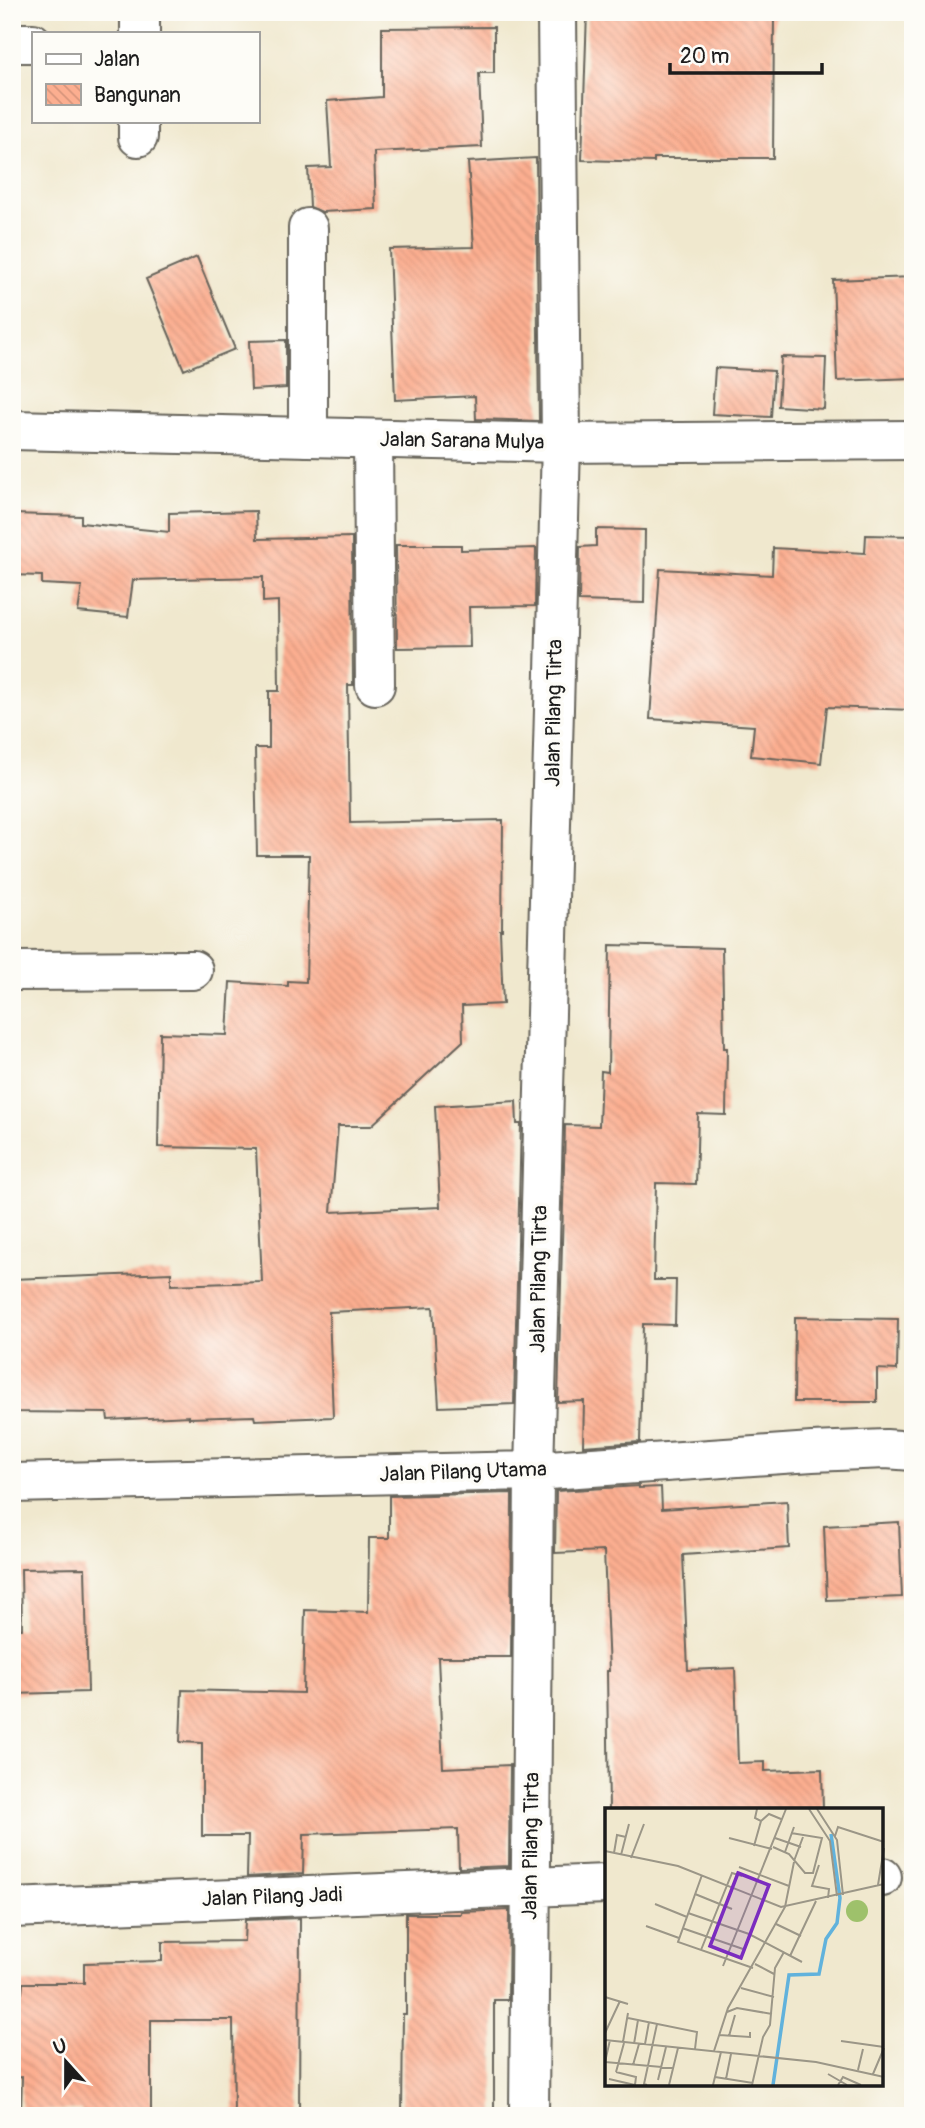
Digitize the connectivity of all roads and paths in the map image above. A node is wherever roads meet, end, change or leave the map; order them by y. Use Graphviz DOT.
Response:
graph roads {
  1 [pos="140,12"];
  2 [pos="556,12"];
  3 [pos="140,32"];
  4 [pos="12,43"];
  5 [pos="32,43"];
  6 [pos="308,228"];
  7 [pos="12,430"];
  8 [pos="308,437"];
  9 [pos="373,439"];
  10 [pos="913,440"];
  11 [pos="561,443"];
  12 [pos="375,685"];
  13 [pos="193,970"];
  14 [pos="12,971"];
  15 [pos="913,1451"];
  16 [pos="534,1471"];
  17 [pos="12,1483"];
  18 [pos="605,1884"];
  19 [pos="533,1886"];
  20 [pos="12,1908"];
  21 [pos="529,2116"];
  1 -- 3 [label="street"];
  2 -- 11 [label="street, Jalan Pilang Tirta"];
  4 -- 5 [label="street"];
  6 -- 8 [label="street"];
  7 -- 8 [label="street, Jalan Sarana Mulya"];
  8 -- 9 [label="street, Jalan Sarana Mulya"];
  9 -- 11 [label="street, Jalan Sarana Mulya"];
  9 -- 12 [label="street"];
  10 -- 11 [label="street, Jalan Sarana Mulya"];
  11 -- 16 [label="street, Jalan Pilang Tirta"];
  13 -- 14 [label="street"];
  15 -- 16 [label="street, Jalan Pilang Utama"];
  16 -- 17 [label="street, Jalan Pilang Utama"];
  16 -- 19 [label="street, Jalan Pilang Tirta"];
  18 -- 19 [label="street, Jalan Pilang Jadi"];
  19 -- 20 [label="street, Jalan Pilang Jadi"];
  19 -- 21 [label="street, Jalan Pilang Tirta"];
}
